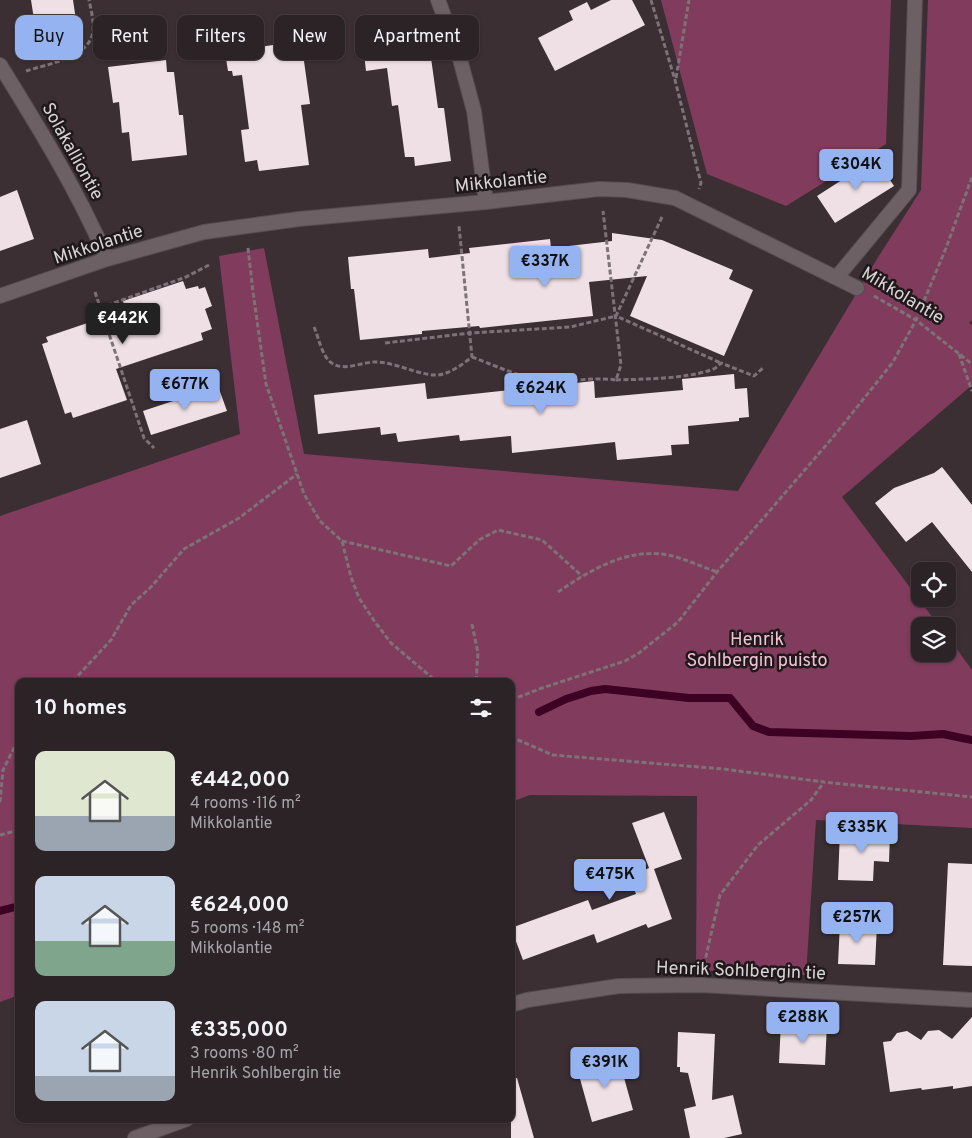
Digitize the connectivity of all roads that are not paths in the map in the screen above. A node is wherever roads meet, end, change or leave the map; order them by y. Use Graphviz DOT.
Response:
graph roads {
  1 [pos="438,0"];
  2 [pos="915,0"];
  3 [pos="0,65"];
  4 [pos="486,202"];
  5 [pos="108,259"];
  6 [pos="837,277"];
  7 [pos="857,288"];
  8 [pos="0,296"];
  9 [pos="972,1000"];
  10 [pos="515,1004"];
  11 [pos="176,1123"];
  12 [pos="135,1138"];
  1 -- 4 [label="street"];
  2 -- 6 [label="street"];
  3 -- 5 [label="street, Solakalliontie"];
  4 -- 5 [label="street, Mikkolantie"];
  4 -- 6 [label="street, Mikkolantie"];
  5 -- 8 [label="street, Mikkolantie"];
  6 -- 7 [label="street, Mikkolantie"];
  9 -- 10 [label="street, Henrik Sohlbergin tie"];
  11 -- 12 [label="street"];
}
